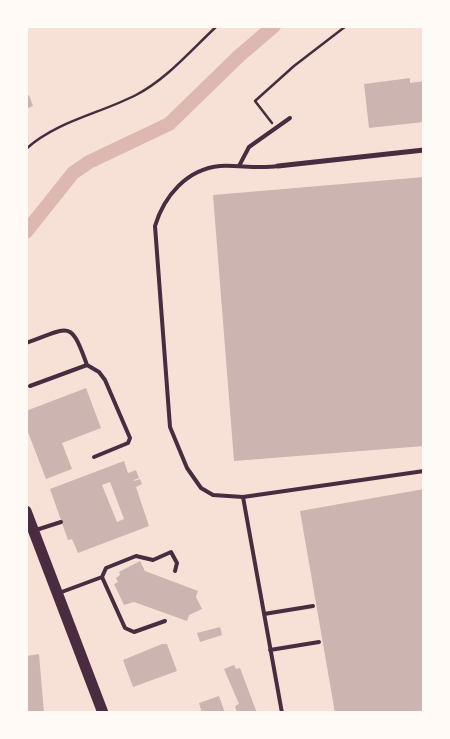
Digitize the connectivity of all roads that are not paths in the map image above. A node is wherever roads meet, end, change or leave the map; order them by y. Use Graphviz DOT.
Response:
graph roads {
  1 [pos="290,118"];
  2 [pos="424,150"];
  3 [pos="239,166"];
  4 [pos="278,166"];
  5 [pos="26,343"];
  6 [pos="87,365"];
  7 [pos="30,386"];
  8 [pos="94,457"];
  9 [pos="424,471"];
  10 [pos="243,497"];
  11 [pos="26,511"];
  12 [pos="61,522"];
  13 [pos="34,531"];
  14 [pos="174,571"];
  15 [pos="102,577"];
  16 [pos="57,594"];
  17 [pos="313,606"];
  18 [pos="264,614"];
  19 [pos="165,621"];
  20 [pos="319,642"];
  21 [pos="270,650"];
  22 [pos="103,713"];
  23 [pos="282,713"];
  1 -- 3 [label="lane"];
  2 -- 4 [label="street"];
  3 -- 4 [label="lane"];
  3 -- 10 [label="lane"];
  5 -- 6 [label="lane"];
  6 -- 7 [label="lane"];
  6 -- 8 [label="lane"];
  9 -- 10 [label="lane"];
  10 -- 18 [label="lane"];
  11 -- 13 [label="main road"];
  12 -- 13 [label="lane"];
  13 -- 16 [label="main road"];
  14 -- 15 [label="lane"];
  15 -- 16 [label="lane"];
  15 -- 19 [label="lane"];
  16 -- 22 [label="main road"];
  17 -- 18 [label="lane"];
  18 -- 21 [label="lane"];
  20 -- 21 [label="lane"];
  21 -- 23 [label="lane"];
}
